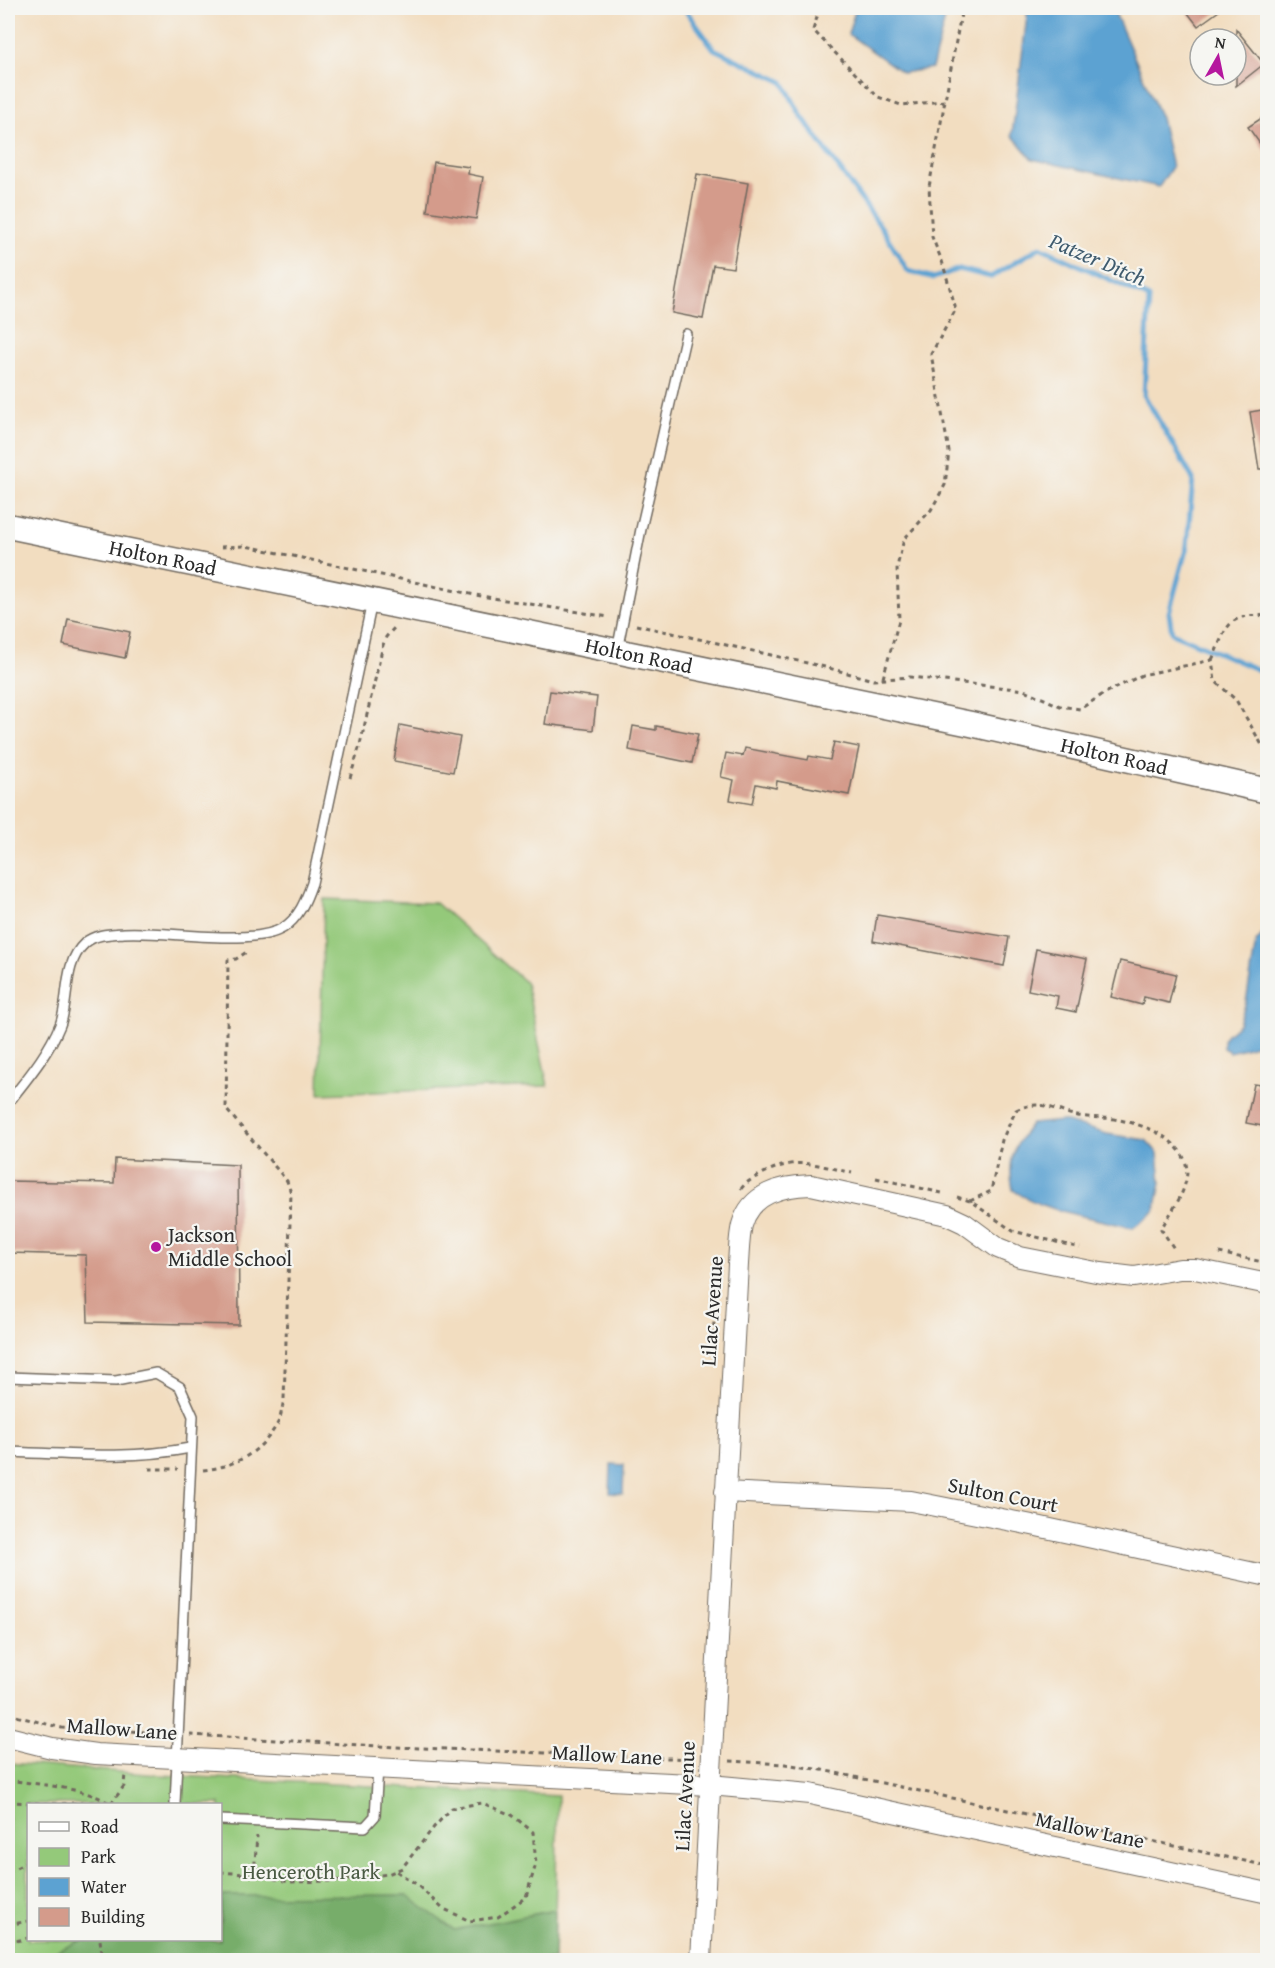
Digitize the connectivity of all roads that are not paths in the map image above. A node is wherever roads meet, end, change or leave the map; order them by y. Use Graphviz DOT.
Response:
graph roads {
  1 [pos="686,334"];
  2 [pos="8,526"];
  3 [pos="373,600"];
  4 [pos="617,651"];
  5 [pos="1268,791"];
  6 [pos="8,1100"];
  7 [pos="1268,1284"];
  8 [pos="8,1377"];
  9 [pos="190,1448"];
  10 [pos="8,1452"];
  11 [pos="725,1492"];
  12 [pos="1268,1576"];
  13 [pos="8,1737"];
  14 [pos="177,1758"];
  15 [pos="378,1768"];
  16 [pos="710,1785"];
  17 [pos="175,1803"];
  18 [pos="222,1820"];
  19 [pos="1268,1893"];
  20 [pos="701,1960"];
  1 -- 4 [label="lane"];
  2 -- 3 [label="street, Holton Road"];
  3 -- 4 [label="street, Holton Road"];
  3 -- 6 [label="lane"];
  4 -- 5 [label="street, Holton Road"];
  7 -- 11 [label="street, Lilac Avenue"];
  8 -- 9 [label="lane"];
  9 -- 10 [label="lane"];
  9 -- 14 [label="lane"];
  11 -- 12 [label="street, Sulton Court"];
  11 -- 16 [label="street, Lilac Avenue"];
  13 -- 14 [label="street, Mallow Lane"];
  14 -- 15 [label="street, Mallow Lane"];
  14 -- 17 [label="lane"];
  15 -- 16 [label="street, Mallow Lane"];
  15 -- 18 [label="lane"];
  16 -- 19 [label="street, Mallow Lane"];
  16 -- 20 [label="street, Lilac Avenue"];
}
